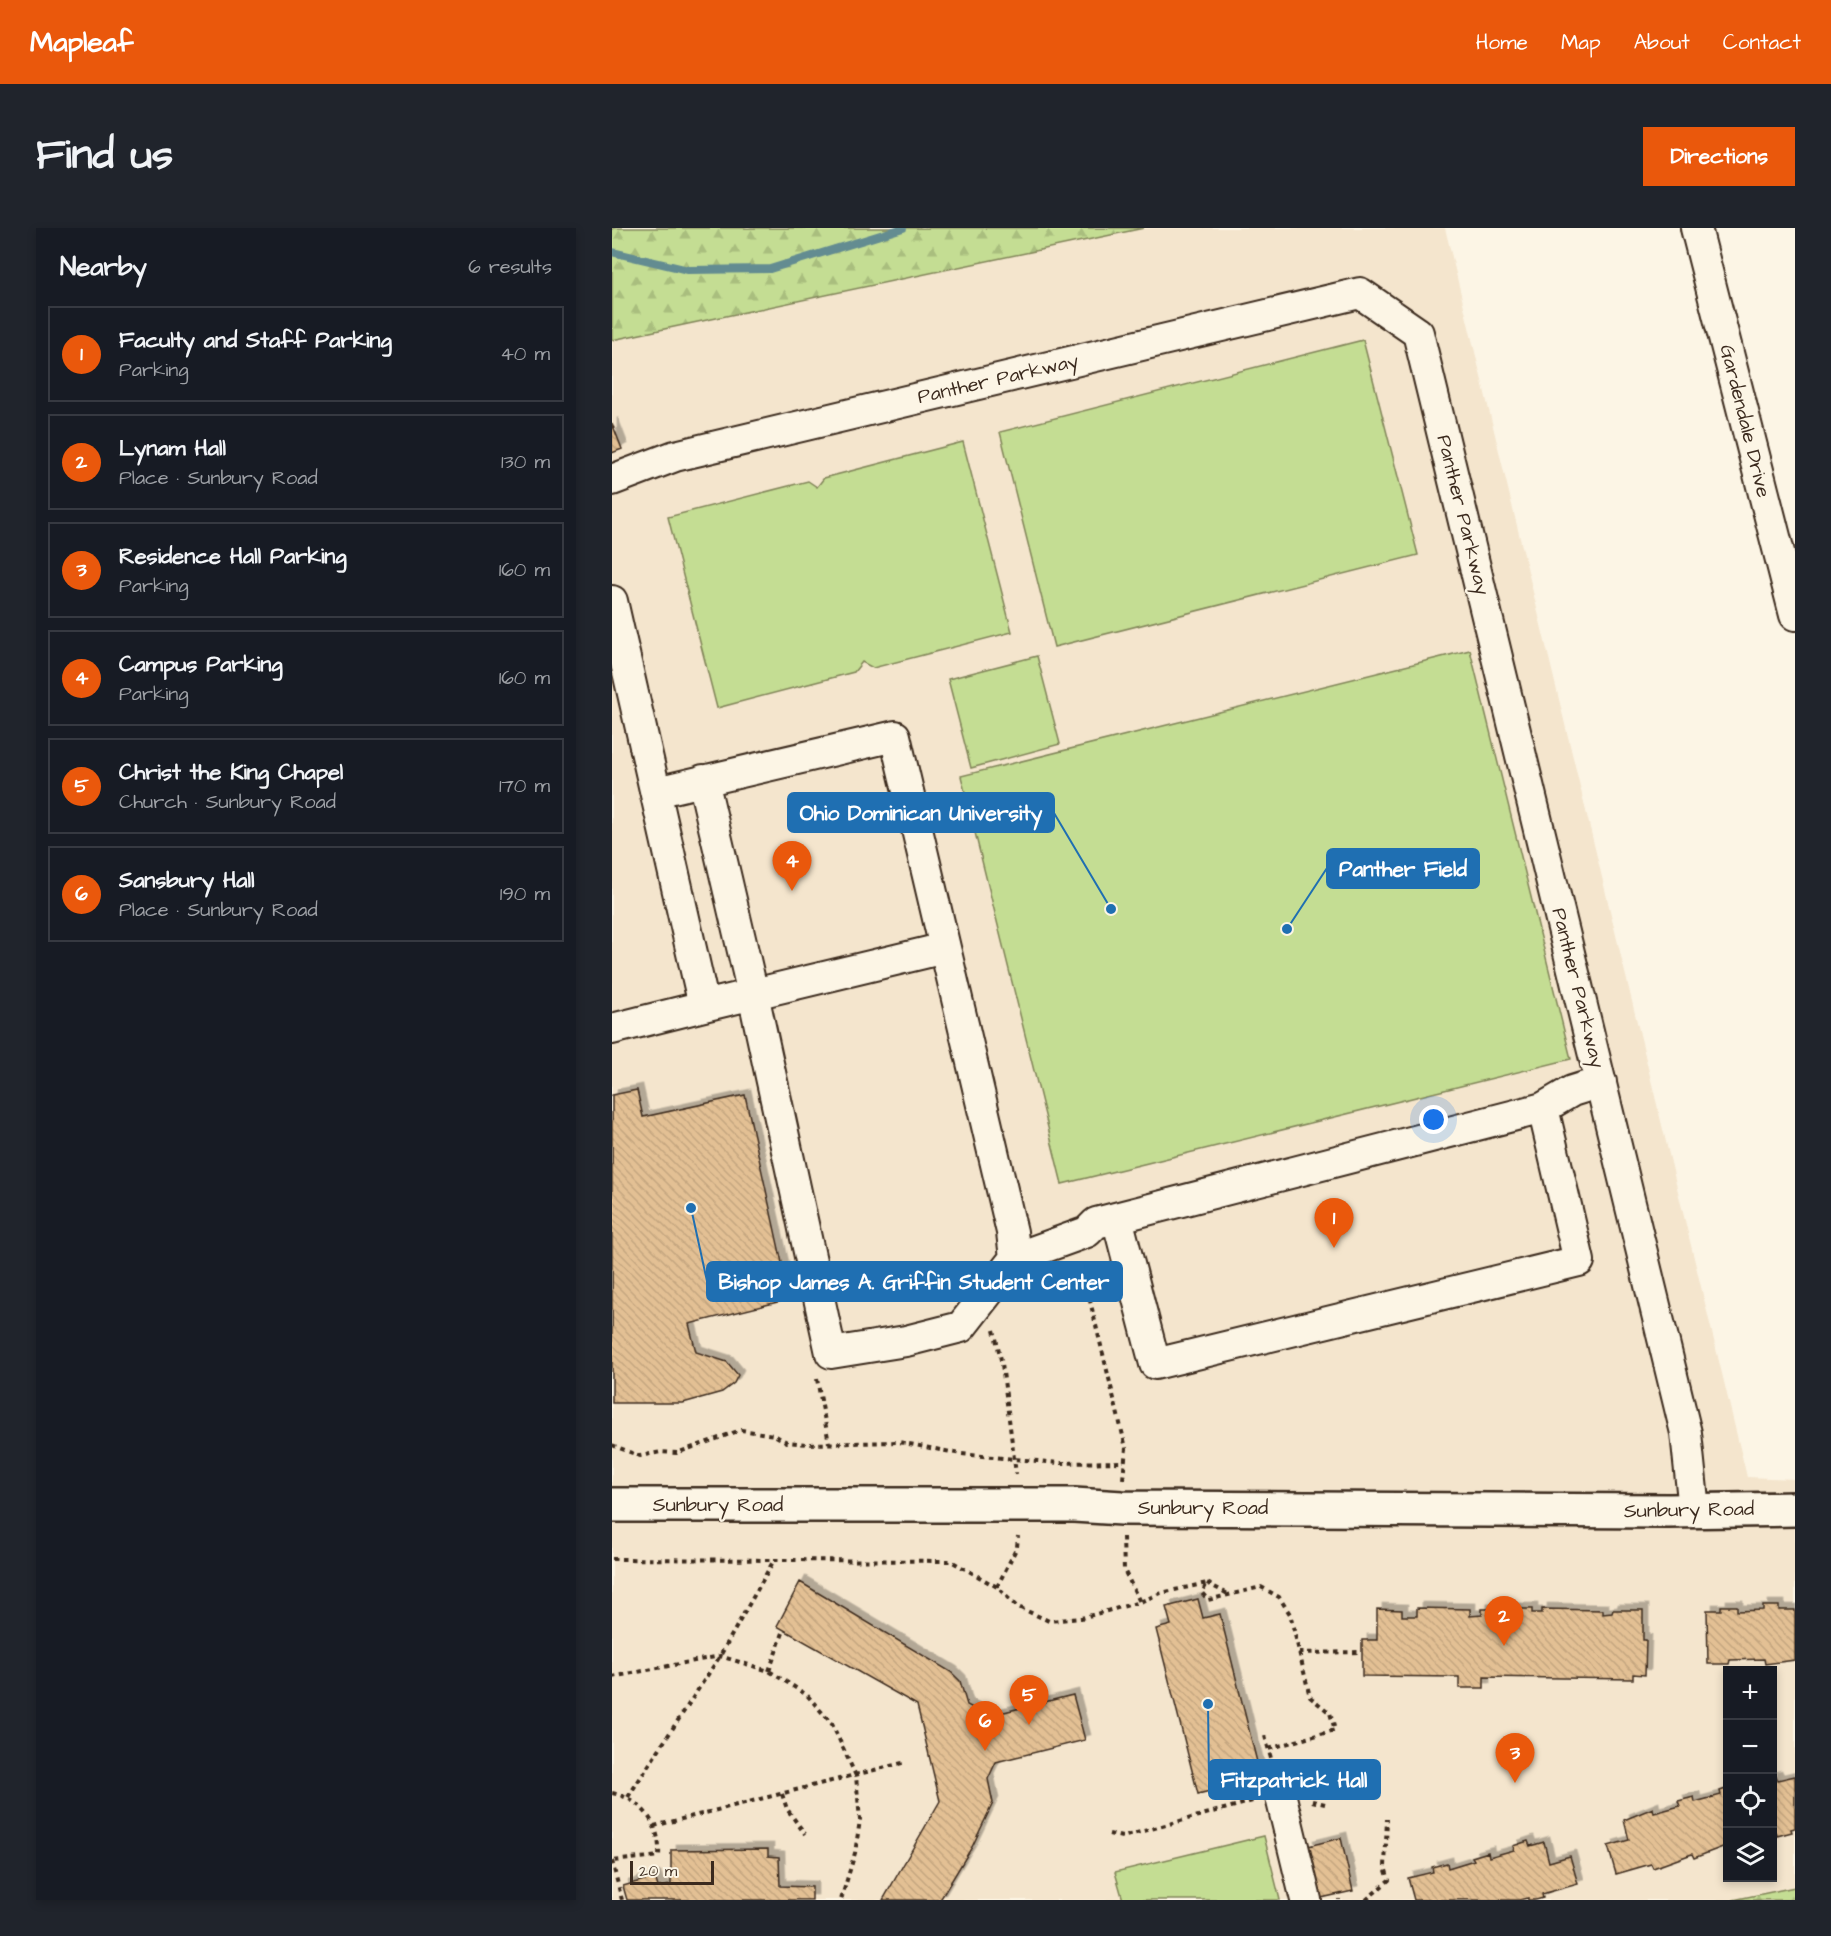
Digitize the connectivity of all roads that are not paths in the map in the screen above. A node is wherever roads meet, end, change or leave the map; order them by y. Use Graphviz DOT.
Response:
graph roads {
  1 [pos="1696,228"];
  2 [pos="616,479"];
  3 [pos="612,600"];
  4 [pos="1795,615"];
  5 [pos="704,780"];
  6 [pos="656,792"];
  7 [pos="945,948"];
  8 [pos="753,994"];
  9 [pos="704,1006"];
  10 [pos="612,1029"];
  11 [pos="1603,1092"];
  12 [pos="1543,1108"];
  13 [pos="1106,1220"];
  14 [pos="1013,1245"];
  15 [pos="612,1505"];
  16 [pos="1795,1509"];
  17 [pos="1694,1510"];
  18 [pos="1280,1793"];
  19 [pos="1306,1900"];
  1 -- 4 [label="street, Gardendale Drive"];
  2 -- 11 [label="street, Panther Parkway"];
  3 -- 6 [label="street"];
  5 -- 6 [label="street"];
  5 -- 7 [label="street"];
  5 -- 8 [label="street"];
  6 -- 9 [label="street"];
  7 -- 8 [label="street"];
  7 -- 14 [label="street"];
  8 -- 9 [label="street"];
  8 -- 14 [label="street"];
  9 -- 10 [label="street"];
  11 -- 12 [label="street"];
  11 -- 17 [label="street, Panther Parkway"];
  12 -- 13 [label="street"];
  12 -- 13 [label="street"];
  13 -- 14 [label="street"];
  15 -- 17 [label="main road, Sunbury Road"];
  16 -- 17 [label="main road, Sunbury Road"];
  18 -- 19 [label="street"];
}
